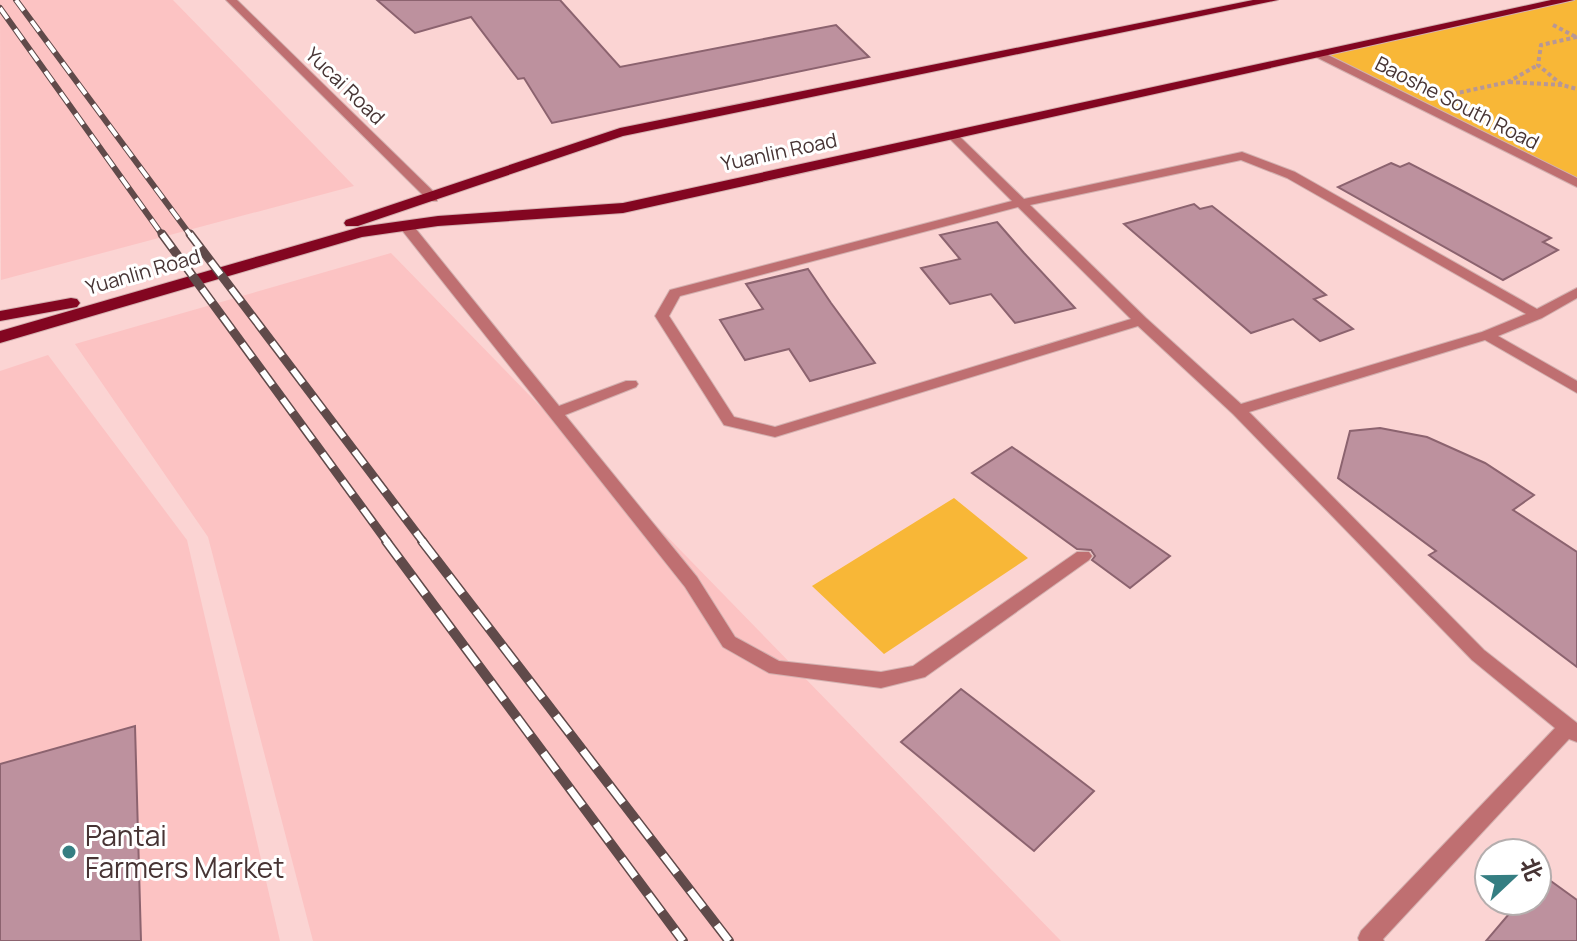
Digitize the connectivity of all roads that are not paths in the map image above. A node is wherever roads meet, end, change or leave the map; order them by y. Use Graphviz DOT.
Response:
graph roads {
  1 [pos="231,0"];
  2 [pos="1272,0"];
  3 [pos="1568,0"];
  4 [pos="1320,55"];
  5 [pos="953,136"];
  6 [pos="1577,183"];
  7 [pos="433,198"];
  8 [pos="1021,203"];
  9 [pos="406,226"];
  10 [pos="1577,292"];
  11 [pos="1537,315"];
  12 [pos="0,316"];
  13 [pos="1141,321"];
  14 [pos="1487,335"];
  15 [pos="0,337"];
  16 [pos="631,384"];
  17 [pos="1577,388"];
  18 [pos="1238,410"];
  19 [pos="555,413"];
  20 [pos="1083,556"];
  21 [pos="1573,731"];
  22 [pos="1373,941"];
  1 -- 7 [label="street, Yucai Road"];
  2 -- 7 [label="main road, Yuanlin Road"];
  3 -- 4 [label="main road, Yuanlin Road"];
  4 -- 5 [label="main road, Yuanlin Road"];
  4 -- 6 [label="street, Baoshe South Road"];
  5 -- 8 [label="street"];
  5 -- 9 [label="main road, Yuanlin Road"];
  7 -- 12 [label="main road, Yuanlin Road"];
  8 -- 11 [label="street"];
  8 -- 13 [label="street"];
  8 -- 13 [label="street"];
  9 -- 15 [label="main road, Yuanlin Road"];
  9 -- 19 [label="street"];
  10 -- 11 [label="street"];
  11 -- 14 [label="street"];
  13 -- 18 [label="street"];
  14 -- 17 [label="street"];
  14 -- 18 [label="street"];
  16 -- 19 [label="street"];
  18 -- 21 [label="street"];
  19 -- 20 [label="street"];
  21 -- 22 [label="street"];
}
